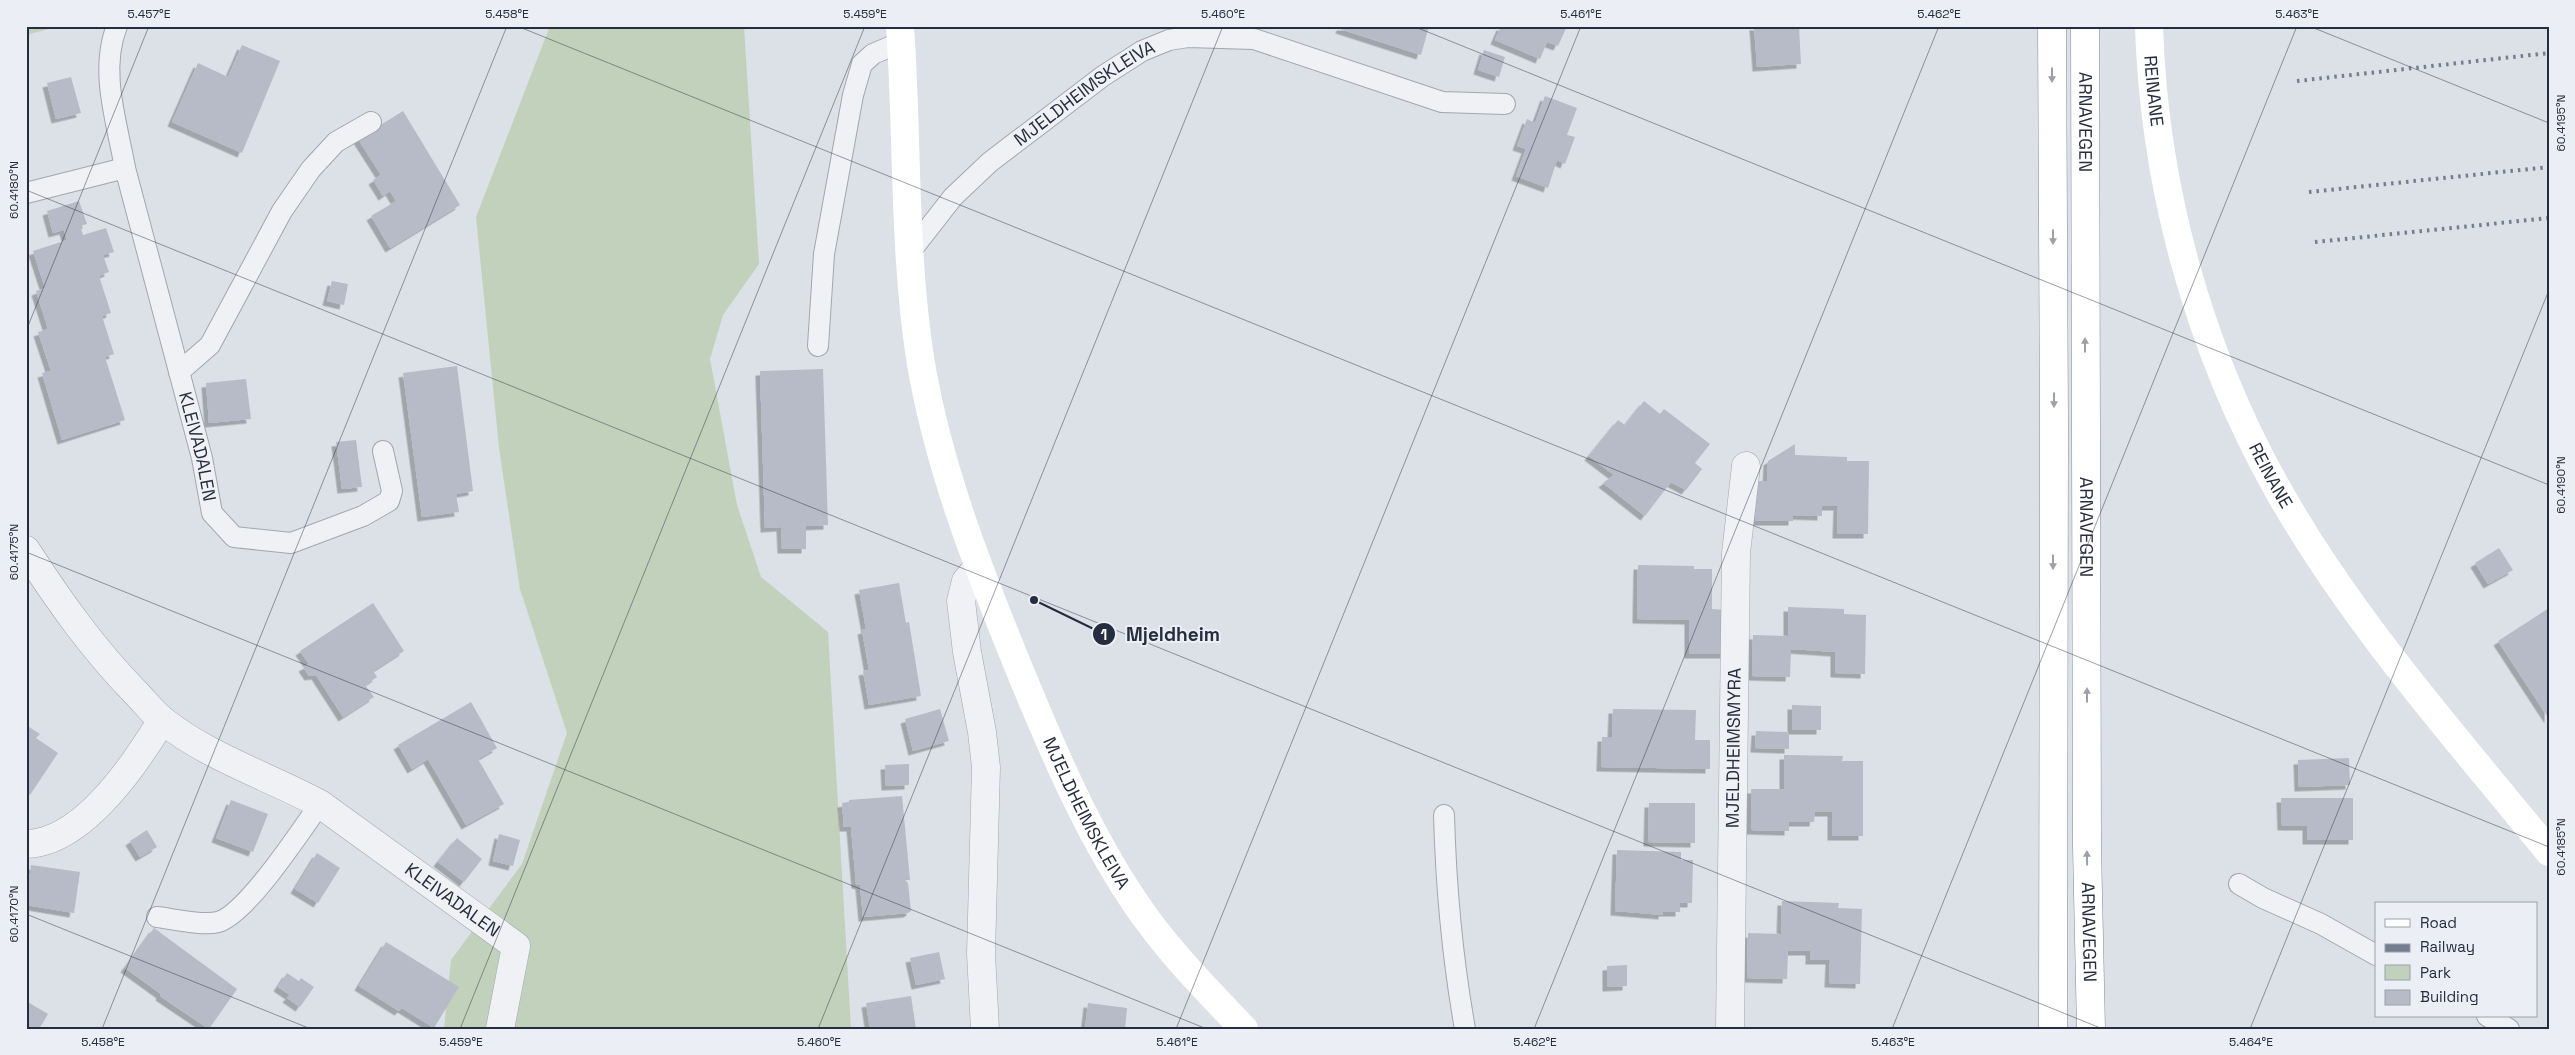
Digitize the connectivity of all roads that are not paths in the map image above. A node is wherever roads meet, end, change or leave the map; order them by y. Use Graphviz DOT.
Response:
graph roads {
  1 [pos="118,26"];
  2 [pos="2052,26"];
  3 [pos="2085,26"];
  4 [pos="2150,26"];
  5 [pos="900,34"];
  6 [pos="1506,104"];
  7 [pos="371,122"];
  8 [pos="125,168"];
  9 [pos="26,193"];
  10 [pos="910,252"];
  11 [pos="818,346"];
  12 [pos="179,372"];
  13 [pos="383,451"];
  14 [pos="1746,466"];
  15 [pos="26,550"];
  16 [pos="978,567"];
  17 [pos="162,720"];
  18 [pos="320,804"];
  19 [pos="1444,815"];
  20 [pos="26,844"];
  21 [pos="2549,852"];
  22 [pos="2239,884"];
  23 [pos="158,917"];
  24 [pos="2375,953"];
  25 [pos="2490,1018"];
  26 [pos="500,1029"];
  27 [pos="985,1029"];
  28 [pos="1244,1029"];
  29 [pos="1465,1029"];
  30 [pos="1730,1029"];
  31 [pos="2053,1029"];
  32 [pos="2091,1029"];
  33 [pos="2509,1029"];
  1 -- 8 [label="lane, KLEIVADALEN"];
  2 -- 31 [label="main road, ARNAVEGEN, one-way"];
  32 -- 3 [label="main road, ARNAVEGEN, one-way"];
  4 -- 21 [label="main road, REINANE"];
  5 -- 10 [label="main road, MJELDHEIMSKLEIVA"];
  5 -- 11 [label="lane"];
  6 -- 10 [label="lane, MJELDHEIMSKLEIVA"];
  7 -- 12 [label="lane"];
  8 -- 9 [label="lane"];
  8 -- 12 [label="lane, KLEIVADALEN"];
  10 -- 16 [label="main road, MJELDHEIMSKLEIVA"];
  12 -- 13 [label="lane, KLEIVADALEN"];
  14 -- 30 [label="street, MJELDHEIMSMYRA"];
  15 -- 17 [label="street, KLEIVADALEN"];
  16 -- 27 [label="street"];
  16 -- 28 [label="main road, MJELDHEIMSKLEIVA"];
  17 -- 18 [label="street, KLEIVADALEN"];
  17 -- 20 [label="street"];
  18 -- 23 [label="lane"];
  18 -- 26 [label="street, KLEIVADALEN"];
  19 -- 29 [label="lane"];
  22 -- 24 [label="lane"];
  25 -- 33 [label="lane"];
}
